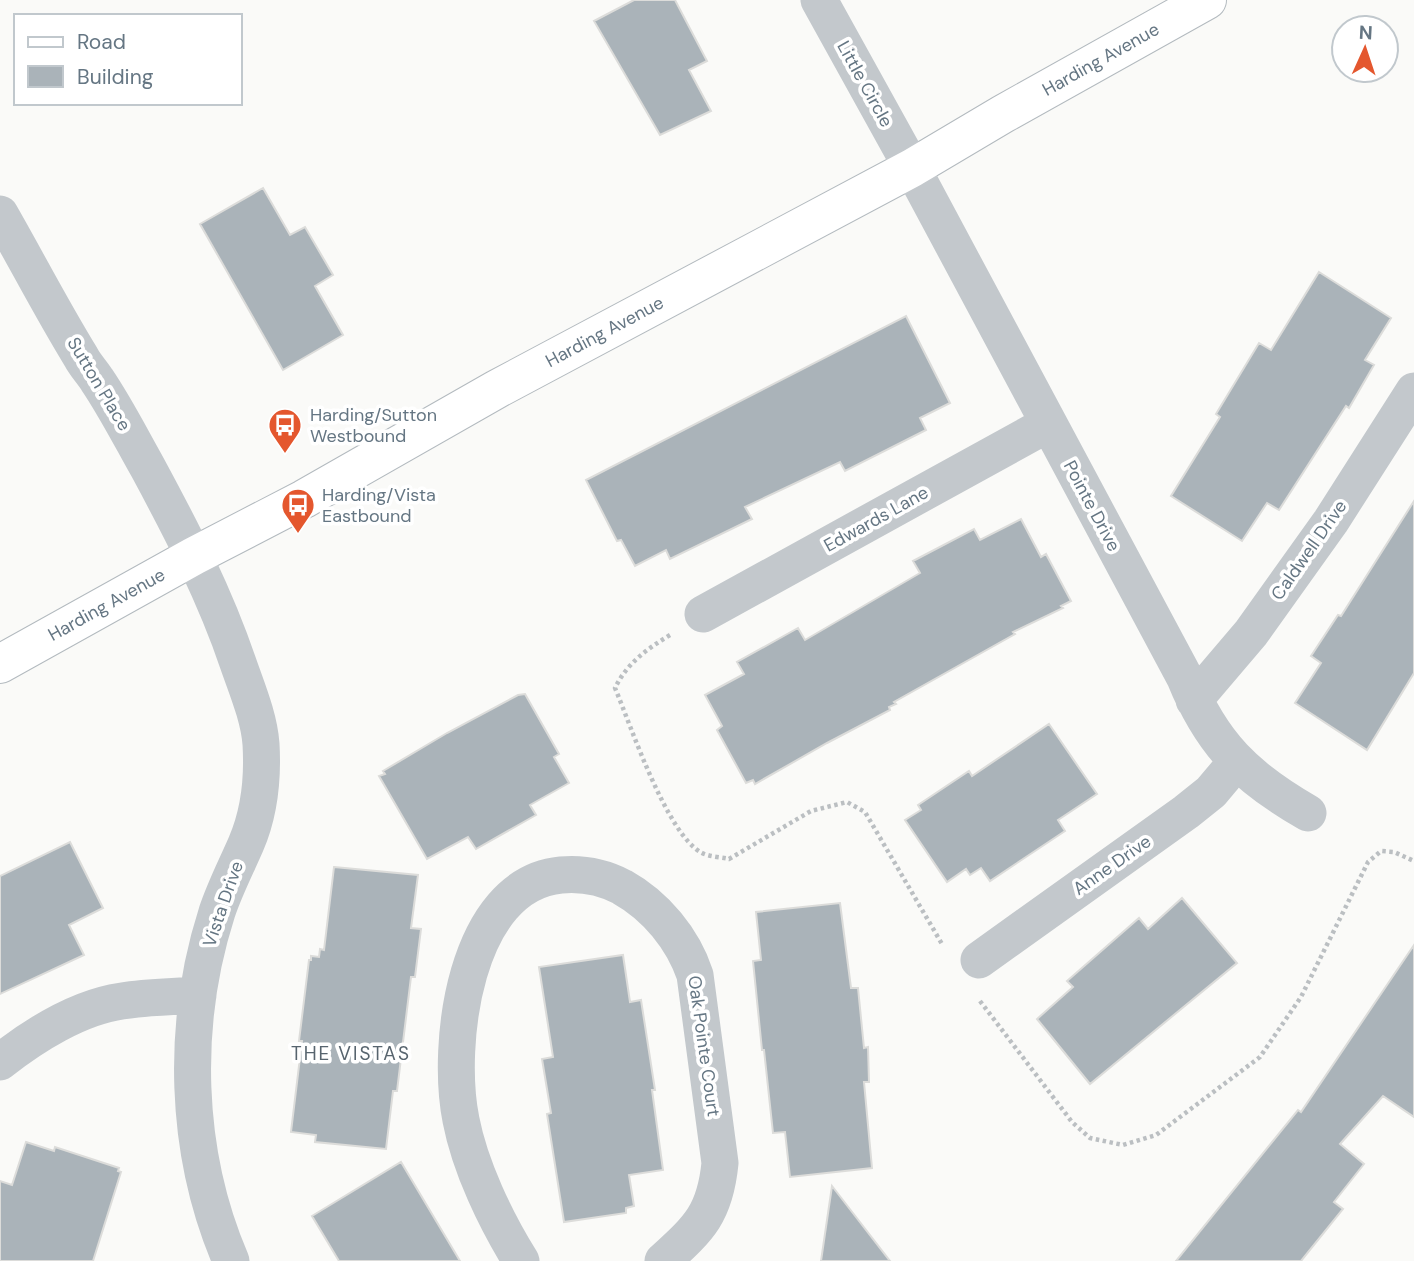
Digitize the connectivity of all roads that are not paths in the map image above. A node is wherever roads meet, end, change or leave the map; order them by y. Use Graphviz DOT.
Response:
graph roads {
  1 [pos="819,0"];
  2 [pos="1206,0"];
  3 [pos="912,168"];
  4 [pos="0,214"];
  5 [pos="1414,391"];
  6 [pos="1048,424"];
  7 [pos="194,556"];
  8 [pos="703,614"];
  9 [pos="0,664"];
  10 [pos="1194,700"];
  11 [pos="1237,761"];
  12 [pos="1308,813"];
  13 [pos="979,960"];
  14 [pos="198,995"];
  15 [pos="0,1062"];
  16 [pos="231,1261"];
  17 [pos="521,1261"];
  18 [pos="663,1261"];
  1 -- 3 [label="street, Little Circle"];
  2 -- 3 [label="main road, Harding Avenue"];
  3 -- 6 [label="street, Pointe Drive"];
  3 -- 7 [label="main road, Harding Avenue"];
  4 -- 7 [label="street, Sutton Place"];
  5 -- 10 [label="street, Caldwell Drive"];
  6 -- 8 [label="street, Edwards Lane"];
  6 -- 10 [label="street, Pointe Drive"];
  7 -- 9 [label="main road, Harding Avenue"];
  7 -- 14 [label="street, Vista Drive"];
  10 -- 11 [label="street, Pointe Drive"];
  11 -- 12 [label="street, Pointe Drive"];
  11 -- 13 [label="street, Anne Drive"];
  14 -- 15 [label="street"];
  14 -- 16 [label="street, Vista Drive"];
  17 -- 18 [label="street, Oak Pointe Court"];
}
